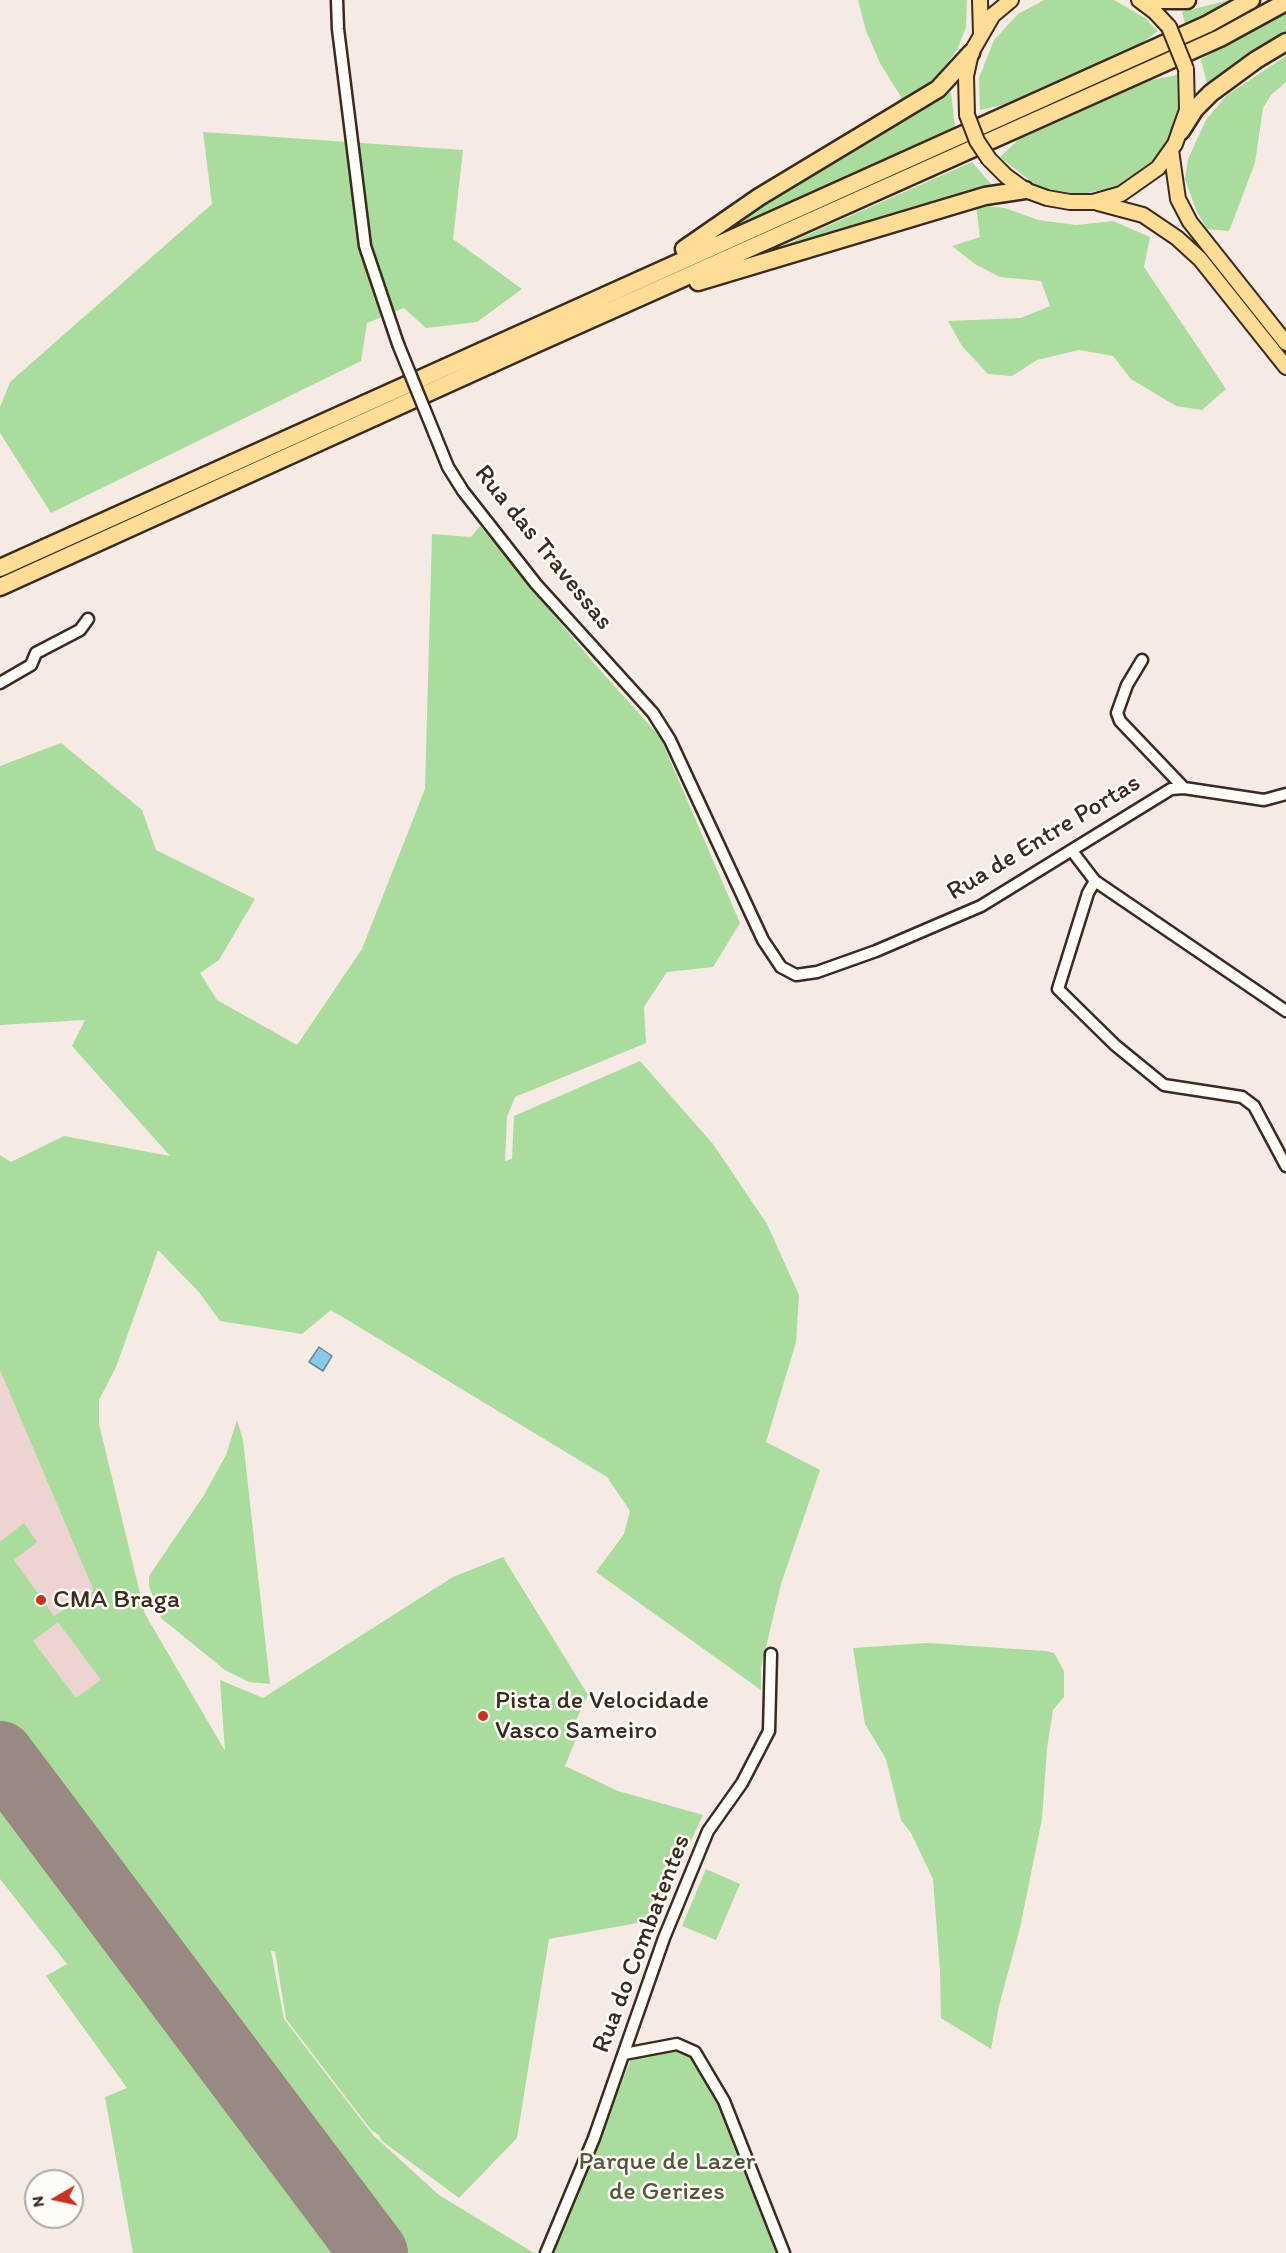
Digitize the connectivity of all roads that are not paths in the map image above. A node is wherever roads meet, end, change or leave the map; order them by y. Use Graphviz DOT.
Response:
graph roads {
  1 [pos="337,0"];
  2 [pos="980,0"];
  3 [pos="1011,0"];
  4 [pos="1139,0"];
  5 [pos="1156,0"];
  6 [pos="1187,0"];
  7 [pos="1251,0"];
  8 [pos="1286,2"];
  9 [pos="981,34"];
  10 [pos="1286,42"];
  11 [pos="971,52"];
  12 [pos="1181,130"];
  13 [pos="1172,150"];
  14 [pos="1025,190"];
  15 [pos="1093,202"];
  16 [pos="506,339"];
  17 [pos="538,343"];
  18 [pos="1286,343"];
  19 [pos="1286,367"];
  20 [pos="0,568"];
  21 [pos="0,588"];
  22 [pos="88,619"];
  23 [pos="1142,660"];
  24 [pos="0,683"];
  25 [pos="1184,788"];
  26 [pos="1286,794"];
  27 [pos="1072,850"];
  28 [pos="1095,881"];
  29 [pos="796,975"];
  30 [pos="1286,1011"];
  31 [pos="1286,1166"];
  32 [pos="771,1654"];
  33 [pos="624,2054"];
  34 [pos="546,2253"];
  35 [pos="784,2253"];
  1 -- 29 [label="street, Rua das Travessas, bridge"];
  2 -- 9 [label="main road"];
  3 -- 9 [label="main road"];
  4 -- 12 [label="main road, bridge"];
  5 -- 6 [label="highway"];
  7 -- 16 [label="highway"];
  8 -- 17 [label="highway"];
  9 -- 11 [label="main road"];
  10 -- 12 [label="highway"];
  11 -- 14 [label="main road, bridge"];
  11 -- 16 [label="highway"];
  12 -- 13 [label="main road"];
  13 -- 15 [label="main road"];
  13 -- 18 [label="main road"];
  14 -- 15 [label="main road"];
  14 -- 17 [label="highway"];
  15 -- 19 [label="main road"];
  16 -- 20 [label="highway"];
  17 -- 21 [label="highway"];
  22 -- 24 [label="street"];
  23 -- 25 [label="street"];
  25 -- 26 [label="street, Rua de Entre Portas"];
  25 -- 27 [label="street, Rua de Entre Portas"];
  27 -- 28 [label="street"];
  27 -- 29 [label="street, Rua de Entre Portas"];
  28 -- 30 [label="street"];
  28 -- 31 [label="street"];
  32 -- 33 [label="street, Rua do Combatentes"];
  33 -- 34 [label="street, Rua do Combatentes"];
  33 -- 35 [label="street"];
}
